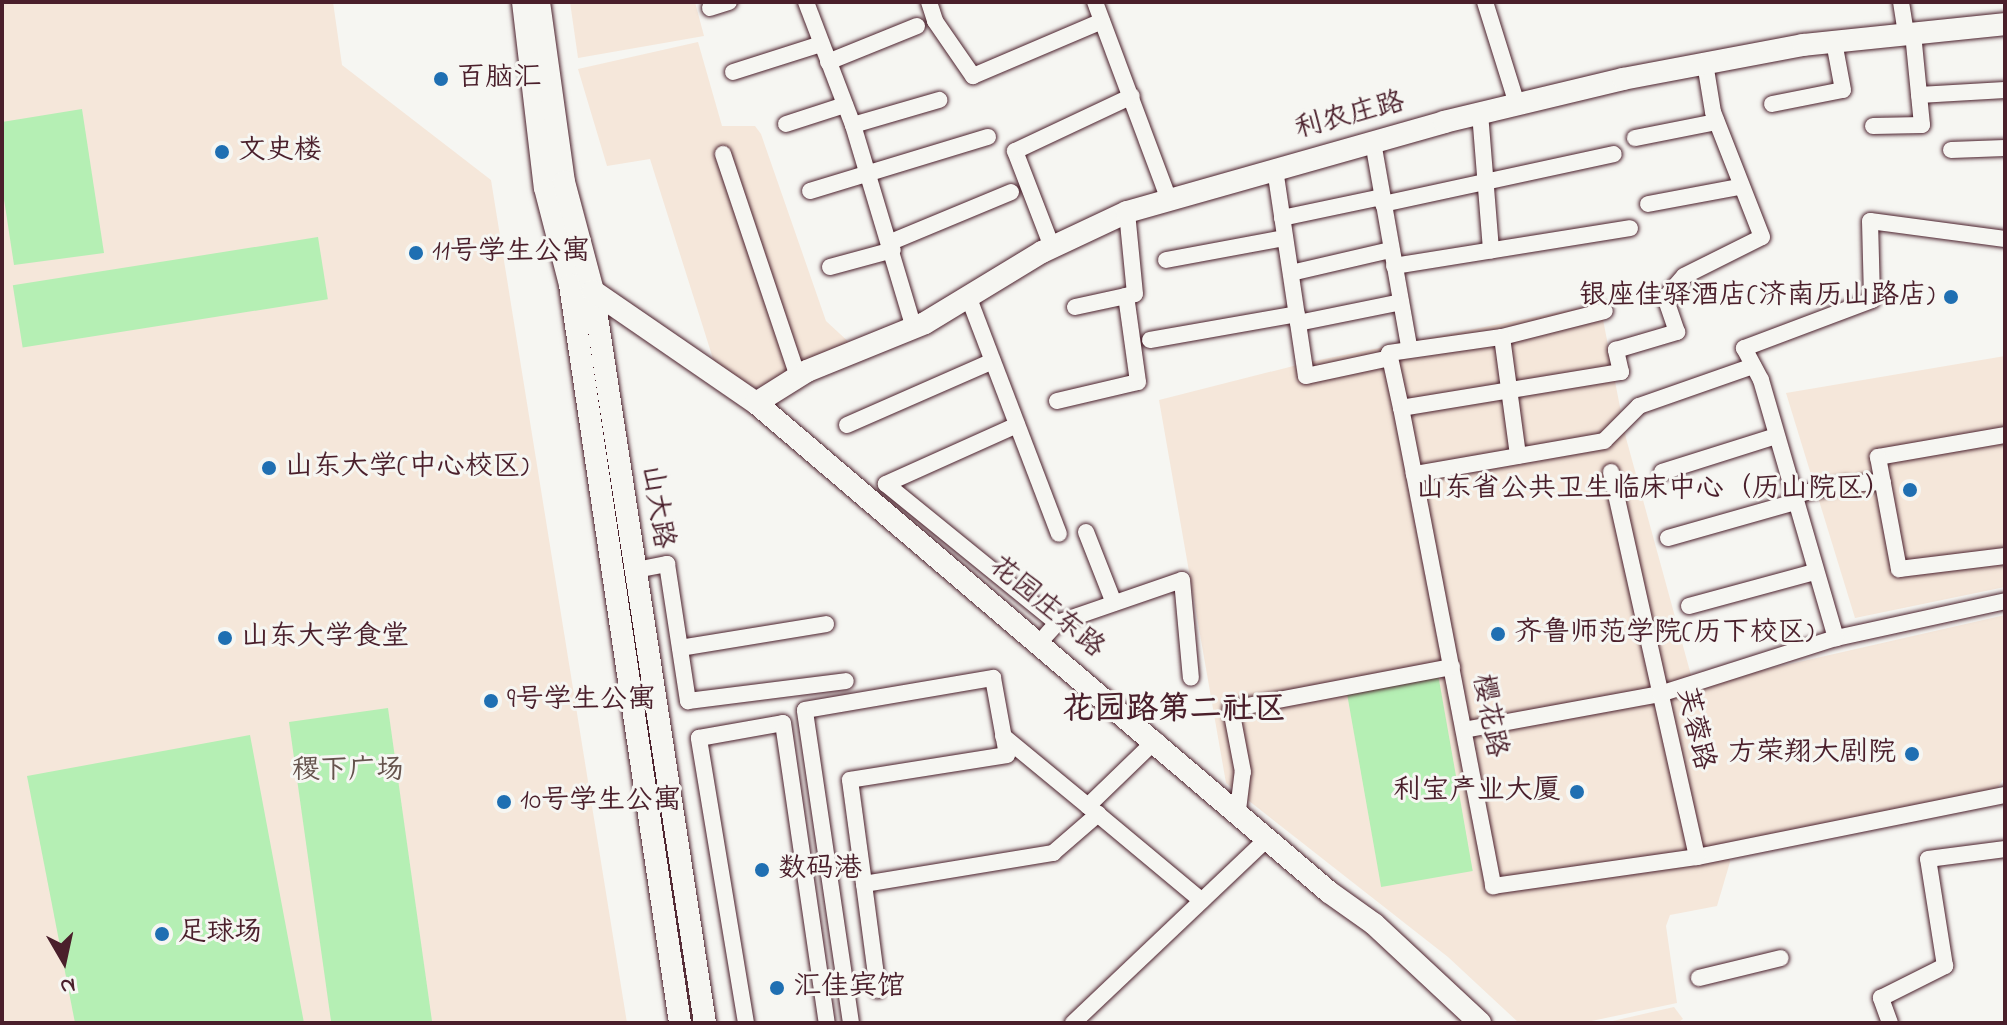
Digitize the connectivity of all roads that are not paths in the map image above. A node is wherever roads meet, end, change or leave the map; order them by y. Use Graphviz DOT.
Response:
graph roads {
  1 [pos="523,2"];
  2 [pos="539,2"];
  3 [pos="729,2"];
  4 [pos="806,2"];
  5 [pos="929,2"];
  6 [pos="1095,2"];
  7 [pos="1485,2"];
  8 [pos="1901,2"];
  9 [pos="710,8"];
  10 [pos="1102,21"];
  11 [pos="2005,24"];
  12 [pos="917,26"];
  13 [pos="1909,34"];
  14 [pos="1834,42"];
  15 [pos="821,44"];
  16 [pos="828,62"];
  17 [pos="1705,63"];
  18 [pos="733,72"];
  19 [pos="2005,90"];
  20 [pos="1919,95"];
  21 [pos="1132,96"];
  22 [pos="939,100"];
  23 [pos="1517,104"];
  24 [pos="1772,104"];
  25 [pos="845,105"];
  26 [pos="1480,113"];
  27 [pos="1716,122"];
  28 [pos="786,124"];
  29 [pos="853,125"];
  30 [pos="1873,126"];
  31 [pos="988,137"];
  32 [pos="1635,138"];
  33 [pos="1373,142"];
  34 [pos="2005,148"];
  35 [pos="1951,150"];
  36 [pos="723,154"];
  37 [pos="1614,154"];
  38 [pos="1275,169"];
  39 [pos="869,176"];
  40 [pos="1486,182"];
  41 [pos="1739,187"];
  42 [pos="810,191"];
  43 [pos="1011,192"];
  44 [pos="1169,200"];
  45 [pos="1383,200"];
  46 [pos="1648,204"];
  47 [pos="1127,212"];
  48 [pos="1282,218"];
  49 [pos="1630,228"];
  50 [pos="1285,238"];
  51 [pos="2005,239"];
  52 [pos="892,246"];
  53 [pos="1052,247"];
  54 [pos="1491,251"];
  55 [pos="1393,258"];
  56 [pos="1166,260"];
  57 [pos="830,267"];
  58 [pos="1291,273"];
  59 [pos="593,291"];
  60 [pos="1126,296"];
  61 [pos="970,301"];
  62 [pos="1401,302"];
  63 [pos="1075,307"];
  64 [pos="1605,311"];
  65 [pos="1298,319"];
  66 [pos="914,328"];
  67 [pos="1502,337"];
  68 [pos="1150,340"];
  69 [pos="1409,347"];
  70 [pos="1390,358"];
  71 [pos="993,361"];
  72 [pos="1753,366"];
  73 [pos="798,377"];
  74 [pos="1509,391"];
  75 [pos="1057,401"];
  76 [pos="756,403"];
  77 [pos="1401,408"];
  78 [pos="847,425"];
  79 [pos="1017,425"];
  80 [pos="2005,435"];
  81 [pos="1776,436"];
  82 [pos="1518,456"];
  83 [pos="1611,472"];
  84 [pos="1662,472"];
  85 [pos="1414,474"];
  86 [pos="1883,482"];
  87 [pos="1794,498"];
  88 [pos="1086,532"];
  89 [pos="1059,534"];
  90 [pos="1668,538"];
  91 [pos="2005,556"];
  92 [pos="636,570"];
  93 [pos="1814,572"];
  94 [pos="2005,601"];
  95 [pos="1114,603"];
  96 [pos="1689,606"];
  97 [pos="1057,623"];
  98 [pos="826,624"];
  99 [pos="1836,638"];
  100 [pos="1040,642"];
  101 [pos="680,648"];
  102 [pos="1452,667"];
  103 [pos="1191,678"];
  104 [pos="846,681"];
  105 [pos="1660,694"];
  106 [pos="1464,730"];
  107 [pos="1003,736"];
  108 [pos="1156,740"];
  109 [pos="2005,795"];
  110 [pos="1093,810"];
  111 [pos="1238,810"];
  112 [pos="1269,837"];
  113 [pos="2005,849"];
  114 [pos="1697,857"];
  115 [pos="864,884"];
  116 [pos="1202,901"];
  117 [pos="1781,958"];
  118 [pos="1699,978"];
  119 [pos="878,990"];
  120 [pos="680,1023"];
  121 [pos="705,1023"];
  122 [pos="746,1023"];
  123 [pos="827,1023"];
  124 [pos="851,1023"];
  125 [pos="1073,1023"];
  126 [pos="1480,1023"];
  127 [pos="1890,1023"];
  1 -- 120 [label="street, 山大路"];
  2 -- 59 [label="street, 山大路"];
  3 -- 9 [label="street"];
  4 -- 15 [label="street"];
  5 -- 10 [label="street"];
  6 -- 10 [label="street"];
  7 -- 23 [label="street"];
  8 -- 13 [label="street"];
  10 -- 21 [label="street"];
  11 -- 13 [label="street, 利农庄路"];
  12 -- 16 [label="street"];
  13 -- 14 [label="street, 利农庄路"];
  13 -- 20 [label="street"];
  14 -- 17 [label="street, 利农庄路"];
  14 -- 24 [label="street"];
  15 -- 16 [label="street"];
  15 -- 18 [label="street"];
  16 -- 25 [label="street"];
  17 -- 23 [label="street, 利农庄路"];
  17 -- 27 [label="street"];
  19 -- 20 [label="street"];
  20 -- 30 [label="street"];
  21 -- 44 [label="street"];
  21 -- 53 [label="street"];
  22 -- 29 [label="street"];
  23 -- 26 [label="street, 利农庄路"];
  25 -- 28 [label="street"];
  25 -- 29 [label="street"];
  26 -- 33 [label="street, 利农庄路"];
  26 -- 40 [label="street"];
  27 -- 32 [label="street"];
  27 -- 41 [label="street"];
  29 -- 39 [label="street"];
  31 -- 39 [label="street"];
  33 -- 38 [label="street, 利农庄路"];
  33 -- 45 [label="street"];
  34 -- 35 [label="street"];
  36 -- 73 [label="street"];
  37 -- 40 [label="street"];
  38 -- 44 [label="street, 利农庄路"];
  38 -- 48 [label="street"];
  39 -- 42 [label="street"];
  39 -- 52 [label="street"];
  40 -- 45 [label="street"];
  40 -- 54 [label="street"];
  41 -- 46 [label="street"];
  41 -- 74 [label="street"];
  43 -- 52 [label="street"];
  44 -- 47 [label="street, 利农庄路"];
  45 -- 48 [label="street"];
  45 -- 55 [label="street"];
  47 -- 53 [label="street, 利农庄路"];
  47 -- 60 [label="street"];
  48 -- 50 [label="street"];
  49 -- 54 [label="street"];
  50 -- 56 [label="street"];
  50 -- 58 [label="street"];
  51 -- 72 [label="street"];
  52 -- 57 [label="street"];
  52 -- 66 [label="street"];
  53 -- 66 [label="street, 利农庄路"];
  54 -- 55 [label="street"];
  55 -- 58 [label="street"];
  55 -- 62 [label="street"];
  58 -- 65 [label="street"];
  59 -- 76 [label="street, 花园庄东路"];
  59 -- 92 [label="street, 山大路"];
  60 -- 63 [label="street"];
  60 -- 75 [label="street"];
  61 -- 71 [label="street"];
  62 -- 65 [label="street"];
  62 -- 69 [label="street"];
  64 -- 67 [label="street"];
  65 -- 68 [label="street"];
  65 -- 70 [label="street"];
  66 -- 73 [label="street, 利农庄路"];
  67 -- 70 [label="street"];
  67 -- 74 [label="street"];
  70 -- 77 [label="street, 樱花路"];
  71 -- 78 [label="street"];
  71 -- 79 [label="street"];
  72 -- 81 [label="street"];
  72 -- 82 [label="street"];
  73 -- 76 [label="street, 利农庄路"];
  74 -- 77 [label="street"];
  74 -- 82 [label="street"];
  76 -- 100 [label="street, 花园庄东路"];
  77 -- 85 [label="street, 樱花路"];
  79 -- 89 [label="street"];
  79 -- 97 [label="street"];
  80 -- 86 [label="street"];
  81 -- 84 [label="street"];
  81 -- 87 [label="street"];
  82 -- 85 [label="street"];
  83 -- 105 [label="street, 芙蓉路"];
  85 -- 102 [label="street, 樱花路"];
  86 -- 87 [label="street"];
  86 -- 91 [label="street"];
  87 -- 90 [label="street"];
  87 -- 93 [label="street"];
  88 -- 95 [label="street"];
  92 -- 101 [label="street"];
  92 -- 121 [label="street, 山大路"];
  93 -- 96 [label="street"];
  93 -- 99 [label="street"];
  94 -- 99 [label="street"];
  95 -- 97 [label="street"];
  95 -- 103 [label="street"];
  97 -- 100 [label="street"];
  98 -- 101 [label="street"];
  99 -- 105 [label="street"];
  100 -- 108 [label="street, 花园庄东路"];
  101 -- 104 [label="street"];
  102 -- 106 [label="street, 樱花路"];
  102 -- 111 [label="street"];
  105 -- 106 [label="street"];
  105 -- 114 [label="street, 芙蓉路"];
  106 -- 114 [label="street, 樱花路"];
  107 -- 110 [label="street"];
  107 -- 115 [label="street"];
  107 -- 124 [label="street"];
  108 -- 110 [label="street"];
  108 -- 111 [label="street, 花园庄东路"];
  109 -- 114 [label="street"];
  110 -- 115 [label="street"];
  110 -- 116 [label="street"];
  111 -- 112 [label="street, 花园庄东路"];
  112 -- 116 [label="street"];
  112 -- 126 [label="street, 花园庄东路"];
  113 -- 127 [label="street"];
  115 -- 119 [label="street"];
  116 -- 125 [label="street"];
  117 -- 118 [label="street"];
  122 -- 123 [label="street"];
}
